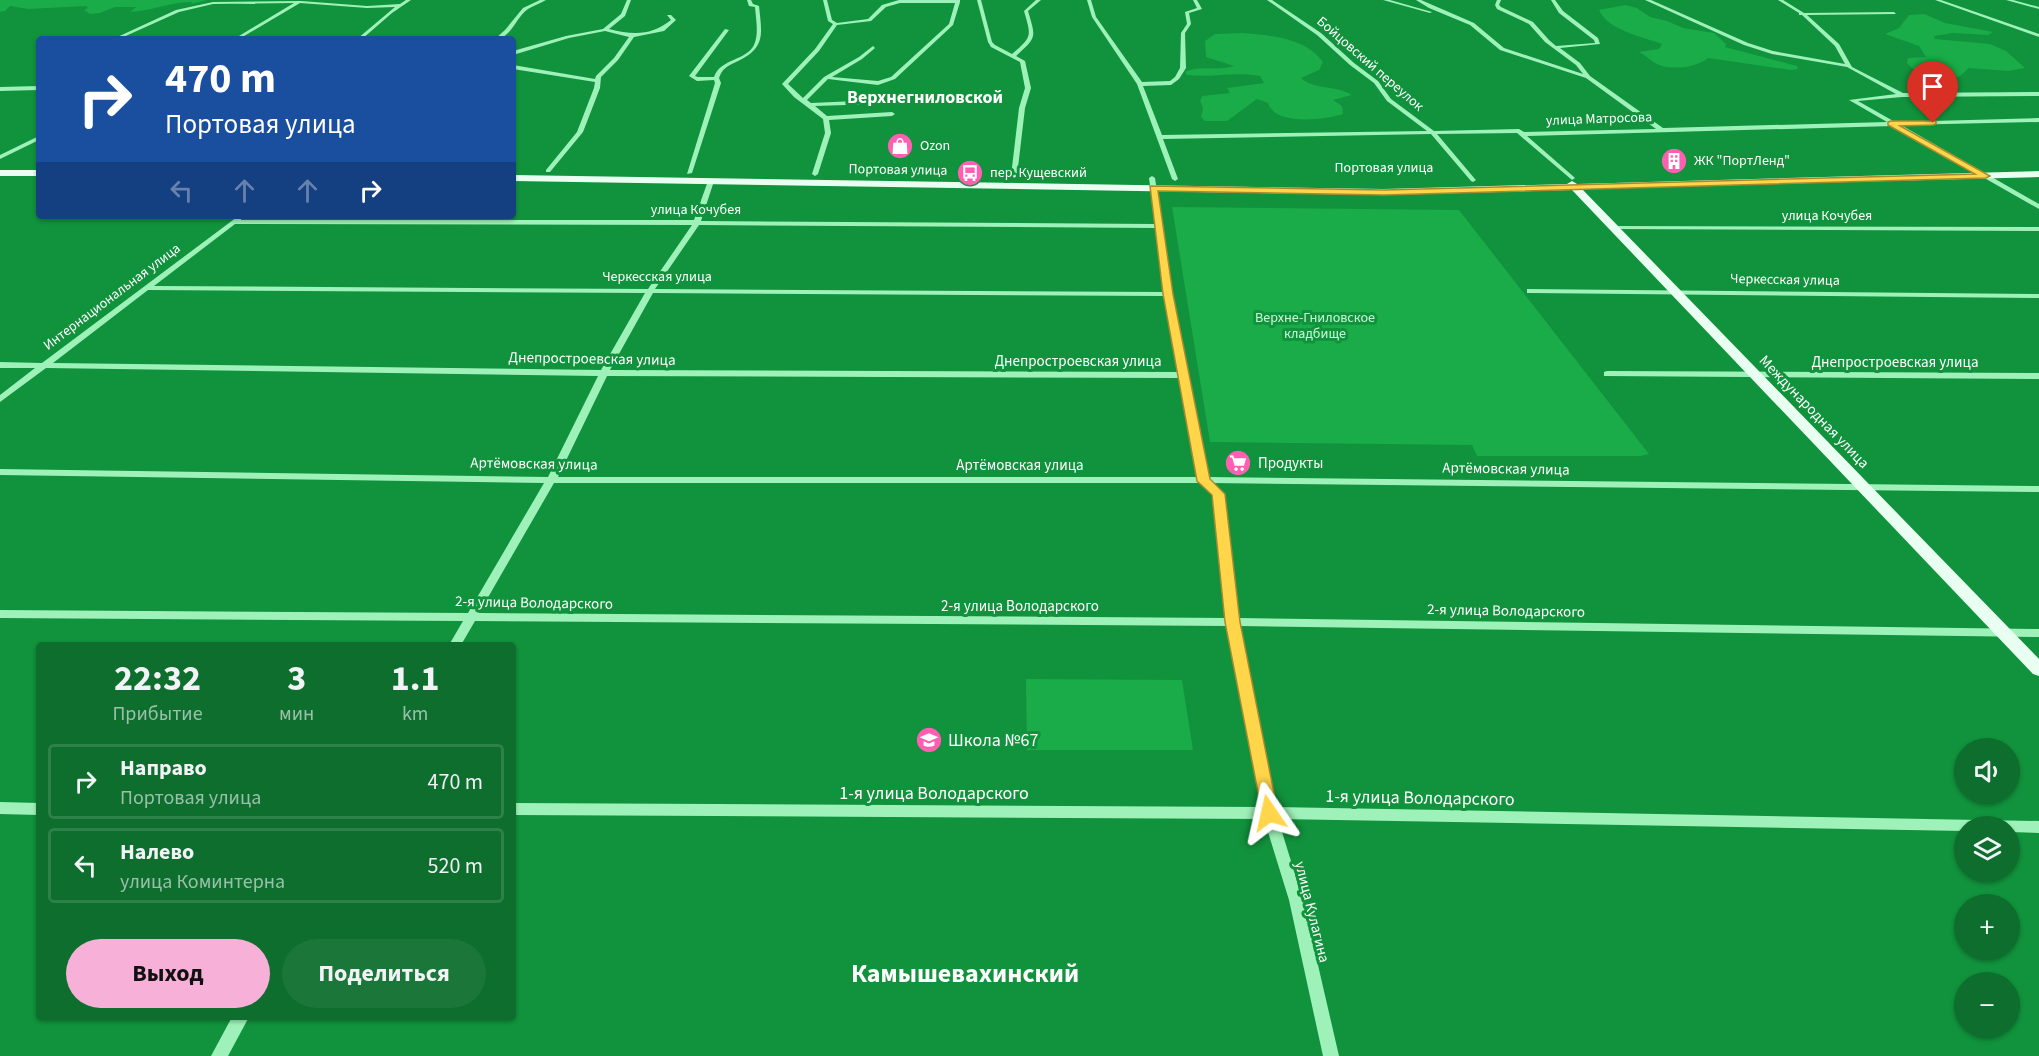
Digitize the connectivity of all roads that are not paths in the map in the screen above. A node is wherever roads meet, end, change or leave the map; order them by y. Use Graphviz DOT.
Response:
graph roads {
  1 [pos="409,0"];
  2 [pos="544,0"];
  3 [pos="629,0"];
  4 [pos="749,0"];
  5 [pos="825,0"];
  6 [pos="879,0"];
  7 [pos="979,0"];
  8 [pos="1039,0"];
  9 [pos="1089,0"];
  10 [pos="1196,0"];
  11 [pos="1269,0"];
  12 [pos="1385,0"];
  13 [pos="1418,0"];
  14 [pos="1499,0"];
  15 [pos="1553,0"];
  16 [pos="1647,0"];
  17 [pos="1780,0"];
  18 [pos="1937,0"];
  19 [pos="2008,0"];
  20 [pos="903,1"];
  21 [pos="958,1"];
  22 [pos="301,2"];
  23 [pos="888,4"];
  24 [pos="400,5"];
  25 [pos="2039,8"];
  26 [pos="1894,13"];
  27 [pos="1801,14"];
  28 [pos="669,16"];
  29 [pos="1468,22"];
  30 [pos="836,24"];
  31 [pos="605,30"];
  32 [pos="727,30"];
  33 [pos="122,36"];
  34 [pos="241,36"];
  35 [pos="362,36"];
  36 [pos="501,36"];
  37 [pos="632,36"];
  38 [pos="2039,36"];
  39 [pos="873,47"];
  40 [pos="1557,47"];
  41 [pos="516,52"];
  42 [pos="1013,56"];
  43 [pos="1849,66"];
  44 [pos="516,67"];
  45 [pos="1588,77"];
  46 [pos="716,78"];
  47 [pos="829,78"];
  48 [pos="36,80"];
  49 [pos="598,81"];
  50 [pos="1140,84"];
  51 [pos="0,88"];
  52 [pos="21,88"];
  53 [pos="36,88"];
  54 [pos="2039,94"];
  55 [pos="1902,95"];
  56 [pos="803,100"];
  57 [pos="878,102"];
  58 [pos="810,105"];
  59 [pos="892,114"];
  60 [pos="826,118"];
  61 [pos="2039,120"];
  62 [pos="1891,124"];
  63 [pos="1661,129"];
  64 [pos="1432,132"];
  65 [pos="1522,134"];
  66 [pos="1162,137"];
  67 [pos="36,139"];
  68 [pos="0,157"];
  69 [pos="2039,165"];
  70 [pos="1971,168"];
  71 [pos="516,171"];
  72 [pos="548,171"];
  73 [pos="0,173"];
  74 [pos="36,173"];
  75 [pos="689,173"];
  76 [pos="815,174"];
  77 [pos="2039,174"];
  78 [pos="1014,176"];
  79 [pos="1986,176"];
  80 [pos="516,177"];
  81 [pos="1175,179"];
  82 [pos="1473,180"];
  83 [pos="711,181"];
  84 [pos="1571,181"];
  85 [pos="1336,182"];
  86 [pos="1153,183"];
  87 [pos="1344,192"];
  88 [pos="2039,207"];
  89 [pos="237,219"];
  90 [pos="233,222"];
  91 [pos="697,222"];
  92 [pos="1159,226"];
  93 [pos="1614,228"];
  94 [pos="2039,229"];
  95 [pos="145,288"];
  96 [pos="650,291"];
  97 [pos="1530,291"];
  98 [pos="1676,292"];
  99 [pos="1168,294"];
  100 [pos="2039,296"];
  101 [pos="0,365"];
  102 [pos="45,365"];
  103 [pos="604,373"];
  104 [pos="1607,374"];
  105 [pos="1755,374"];
  106 [pos="1184,375"];
  107 [pos="2039,376"];
  108 [pos="0,399"];
  109 [pos="0,472"];
  110 [pos="551,480"];
  111 [pos="1204,481"];
  112 [pos="1864,488"];
  113 [pos="2039,489"];
  114 [pos="0,614"];
  115 [pos="470,617"];
  116 [pos="1233,622"];
  117 [pos="2003,633"];
  118 [pos="2039,633"];
  119 [pos="457,642"];
  120 [pos="2039,670"];
  121 [pos="0,808"];
  122 [pos="36,809"];
  123 [pos="516,809"];
  124 [pos="1269,813"];
  125 [pos="2039,827"];
  126 [pos="239,1020"];
  127 [pos="219,1056"];
  128 [pos="1331,1056"];
  1 -- 24 [label="street"];
  2 -- 36 [label="street"];
  3 -- 31 [label="street"];
  4 -- 46 [label="street"];
  5 -- 30 [label="street"];
  6 -- 23 [label="street"];
  7 -- 42 [label="street"];
  8 -- 42 [label="street"];
  9 -- 50 [label="street"];
  10 -- 50 [label="street"];
  11 -- 64 [label="street, Бойцовский переулок"];
  12 -- 29 [label="street"];
  13 -- 29 [label="street"];
  14 -- 40 [label="street"];
  15 -- 40 [label="street"];
  16 -- 43 [label="street"];
  17 -- 27 [label="street"];
  18 -- 38 [label="street"];
  19 -- 25 [label="street"];
  20 -- 21 [label="street"];
  20 -- 23 [label="street"];
  21 -- 47 [label="street"];
  22 -- 24 [label="street"];
  22 -- 33 [label="street"];
  22 -- 34 [label="street"];
  23 -- 30 [label="street"];
  24 -- 35 [label="street"];
  26 -- 27 [label="street"];
  27 -- 43 [label="street"];
  28 -- 37 [label="street"];
  29 -- 45 [label="street"];
  30 -- 56 [label="street"];
  31 -- 37 [label="street"];
  31 -- 41 [label="street"];
  32 -- 46 [label="street"];
  37 -- 49 [label="street"];
  39 -- 47 [label="street"];
  40 -- 45 [label="street"];
  42 -- 78 [label="street"];
  43 -- 55 [label="street"];
  44 -- 49 [label="street"];
  45 -- 63 [label="street"];
  46 -- 75 [label="street"];
  47 -- 56 [label="street"];
  48 -- 52 [label="street"];
  49 -- 72 [label="street"];
  50 -- 66 [label="street"];
  51 -- 52 [label="street"];
  52 -- 53 [label="street"];
  54 -- 55 [label="street"];
  55 -- 62 [label="street"];
  56 -- 58 [label="street"];
  57 -- 58 [label="street"];
  58 -- 60 [label="street"];
  59 -- 60 [label="street"];
  60 -- 76 [label="street"];
  61 -- 62 [label="street, улица Матросова"];
  62 -- 63 [label="street, улица Матросова"];
  62 -- 70 [label="street"];
  63 -- 65 [label="street, улица Матросова"];
  64 -- 65 [label="street, улица Матросова"];
  64 -- 66 [label="street, улица Матросова"];
  64 -- 82 [label="street, Бойцовский переулок"];
  65 -- 84 [label="street, Международная улица"];
  66 -- 81 [label="street"];
  67 -- 68 [label="street"];
  69 -- 70 [label="main road, Портовая улица"];
  70 -- 79 [label="street"];
  70 -- 84 [label="main road, Портовая улица"];
  71 -- 72 [label="main road, Портовая улица"];
  72 -- 75 [label="main road, Портовая улица"];
  73 -- 74 [label="main road"];
  75 -- 76 [label="main road, Портовая улица"];
  76 -- 78 [label="main road, Портовая улица"];
  77 -- 79 [label="main road, Портовая улица"];
  78 -- 86 [label="main road, Портовая улица"];
  79 -- 84 [label="main road, Портовая улица"];
  79 -- 88 [label="street"];
  80 -- 83 [label="main road, Портовая улица"];
  81 -- 85 [label="main road, Портовая улица"];
  81 -- 86 [label="main road, Портовая улица"];
  82 -- 84 [label="main road, Портовая улица"];
  82 -- 85 [label="main road, Портовая улица"];
  83 -- 86 [label="main road, Портовая улица"];
  83 -- 91 [label="street"];
  84 -- 87 [label="main road, Портовая улица"];
  84 -- 93 [label="main road, Международная улица"];
  85 -- 87 [label="main road"];
  86 -- 87 [label="main road, Портовая улица"];
  86 -- 92 [label="street, улица Кулагина"];
  89 -- 90 [label="street, Интернациональная улица"];
  90 -- 91 [label="street, улица Кочубея"];
  90 -- 95 [label="street, Интернациональная улица"];
  91 -- 92 [label="street, улица Кочубея"];
  91 -- 96 [label="street"];
  92 -- 99 [label="street, улица Кулагина"];
  93 -- 94 [label="street, улица Кочубея"];
  93 -- 98 [label="main road, Международная улица"];
  95 -- 96 [label="street, Черкесская улица"];
  95 -- 102 [label="street, Интернациональная улица"];
  96 -- 99 [label="street, Черкесская улица"];
  96 -- 103 [label="street"];
  97 -- 98 [label="street, Черкесская улица"];
  98 -- 100 [label="street, Черкесская улица"];
  98 -- 105 [label="main road, Международная улица"];
  99 -- 106 [label="street, улица Кулагина"];
  101 -- 102 [label="street, Днепростроевская улица"];
  102 -- 103 [label="street, Днепростроевская улица"];
  102 -- 108 [label="street, Интернациональная улица"];
  103 -- 106 [label="street, Днепростроевская улица"];
  103 -- 110 [label="street"];
  104 -- 105 [label="street, Днепростроевская улица"];
  105 -- 107 [label="street, Днепростроевская улица"];
  105 -- 112 [label="main road, Международная улица"];
  106 -- 111 [label="street, улица Кулагина"];
  109 -- 110 [label="street, Артёмовская улица"];
  110 -- 111 [label="street, Артёмовская улица"];
  110 -- 115 [label="street"];
  111 -- 112 [label="street, Артёмовская улица"];
  111 -- 116 [label="street, улица Кулагина"];
  112 -- 113 [label="street, Артёмовская улица"];
  112 -- 117 [label="main road, Международная улица"];
  114 -- 115 [label="street, 2-я улица Володарского"];
  115 -- 116 [label="street, 2-я улица Володарского"];
  115 -- 119 [label="street"];
  116 -- 117 [label="street, 2-я улица Володарского"];
  116 -- 124 [label="street, улица Кулагина"];
  117 -- 118 [label="street, 2-я улица Володарского"];
  117 -- 120 [label="main road, Международная улица"];
  121 -- 122 [label="street"];
  123 -- 124 [label="street, 1-я улица Володарского"];
  124 -- 125 [label="street, 1-я улица Володарского"];
  124 -- 128 [label="street, улица Кулагина"];
  126 -- 127 [label="street"];
}
